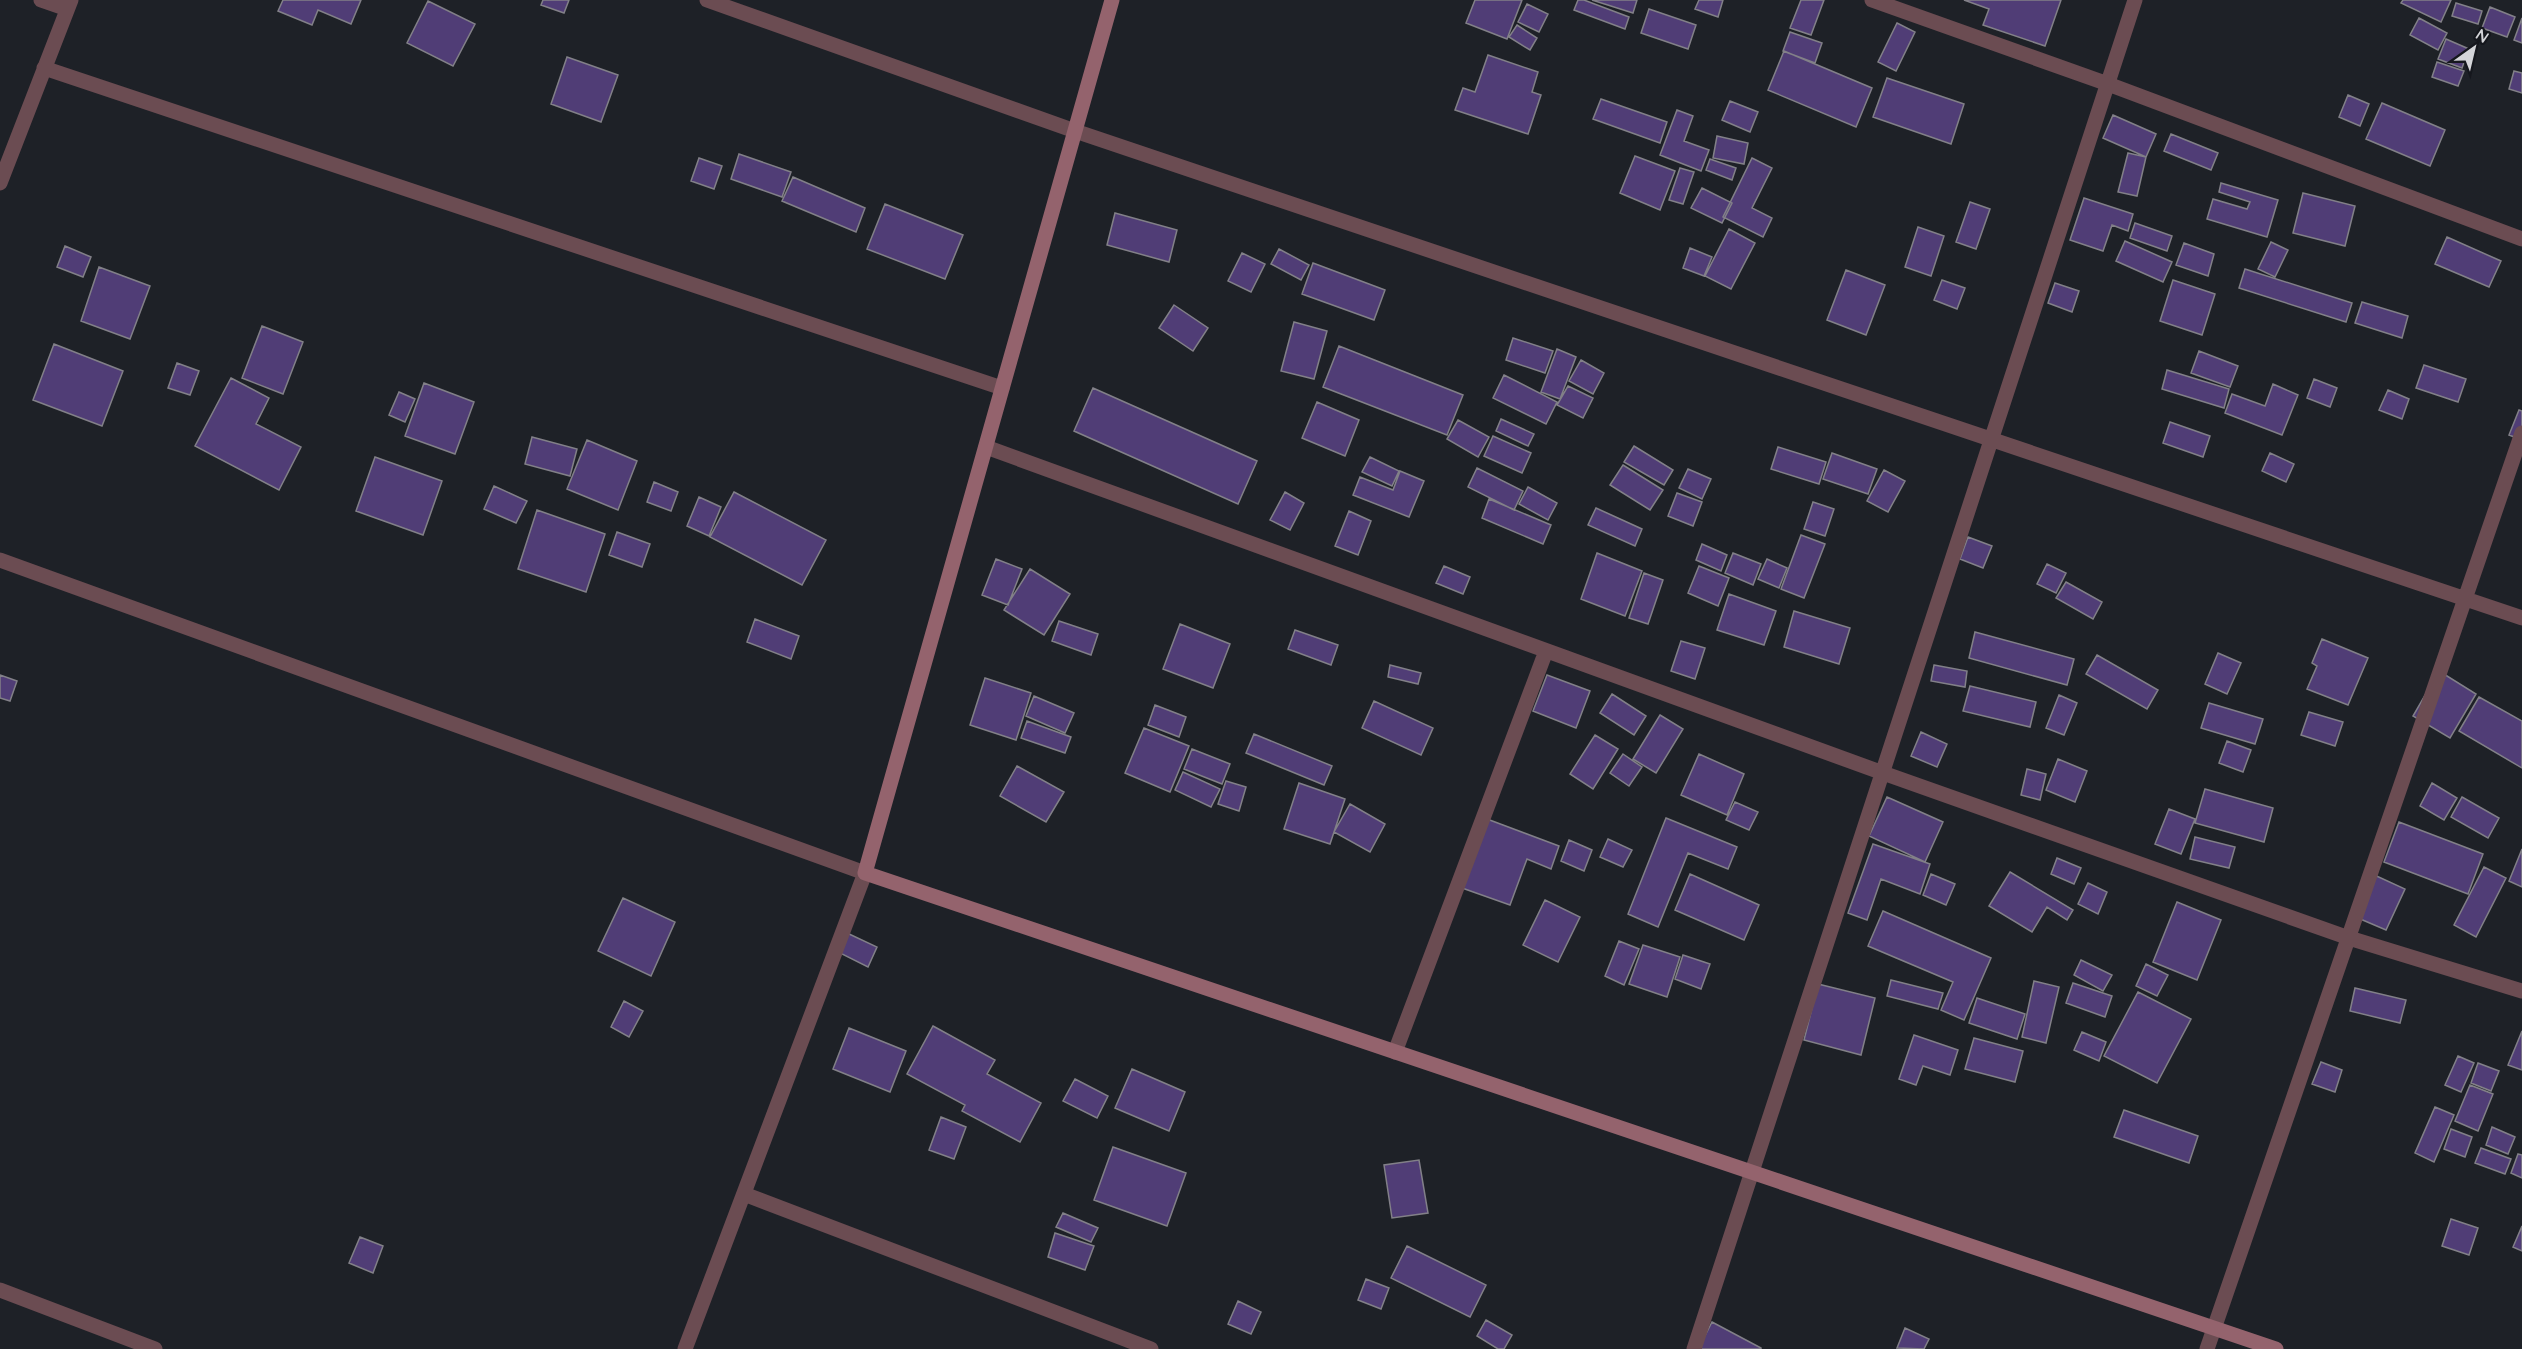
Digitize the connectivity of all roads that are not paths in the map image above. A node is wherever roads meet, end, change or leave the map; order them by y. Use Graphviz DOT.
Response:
graph roads {
  1 [pos="41,0"];
  2 [pos="707,0"];
  3 [pos="1112,0"];
  4 [pos="1872,0"];
  5 [pos="2135,0"];
  6 [pos="69,5"];
  7 [pos="44,68"];
  8 [pos="2108,84"];
  9 [pos="1075,131"];
  10 [pos="0,183"];
  11 [pos="2522,239"];
  12 [pos="1002,388"];
  13 [pos="2522,433"];
  14 [pos="1992,440"];
  15 [pos="986,447"];
  16 [pos="0,560"];
  17 [pos="2465,599"];
  18 [pos="2522,618"];
  19 [pos="1546,651"];
  20 [pos="1883,773"];
  21 [pos="865,873"];
  22 [pos="2349,938"];
  23 [pos="2522,991"];
  24 [pos="1395,1052"];
  25 [pos="1754,1173"];
  26 [pos="744,1194"];
  27 [pos="0,1290"];
  28 [pos="2215,1328"];
  29 [pos="155,1349"];
  30 [pos="685,1349"];
  31 [pos="1151,1349"];
  32 [pos="1694,1349"];
  33 [pos="2207,1349"];
  34 [pos="2276,1349"];
  1 -- 6 [label="street"];
  2 -- 9 [label="street"];
  3 -- 9 [label="main road"];
  4 -- 8 [label="street"];
  5 -- 8 [label="street"];
  6 -- 7 [label="street"];
  7 -- 10 [label="street"];
  7 -- 12 [label="street"];
  8 -- 11 [label="street"];
  8 -- 14 [label="street"];
  9 -- 12 [label="main road"];
  9 -- 14 [label="street"];
  12 -- 15 [label="main road"];
  13 -- 17 [label="street"];
  14 -- 17 [label="street"];
  14 -- 20 [label="street"];
  15 -- 19 [label="street"];
  15 -- 21 [label="main road"];
  16 -- 21 [label="street"];
  17 -- 18 [label="street"];
  17 -- 22 [label="street"];
  19 -- 20 [label="street"];
  19 -- 24 [label="street"];
  20 -- 22 [label="street"];
  20 -- 25 [label="street"];
  21 -- 24 [label="main road"];
  21 -- 26 [label="street"];
  22 -- 23 [label="street"];
  22 -- 28 [label="street"];
  24 -- 25 [label="main road"];
  25 -- 28 [label="main road"];
  25 -- 32 [label="street"];
  26 -- 30 [label="street"];
  26 -- 31 [label="street"];
  27 -- 29 [label="street"];
  28 -- 33 [label="street"];
  28 -- 34 [label="main road"];
}
